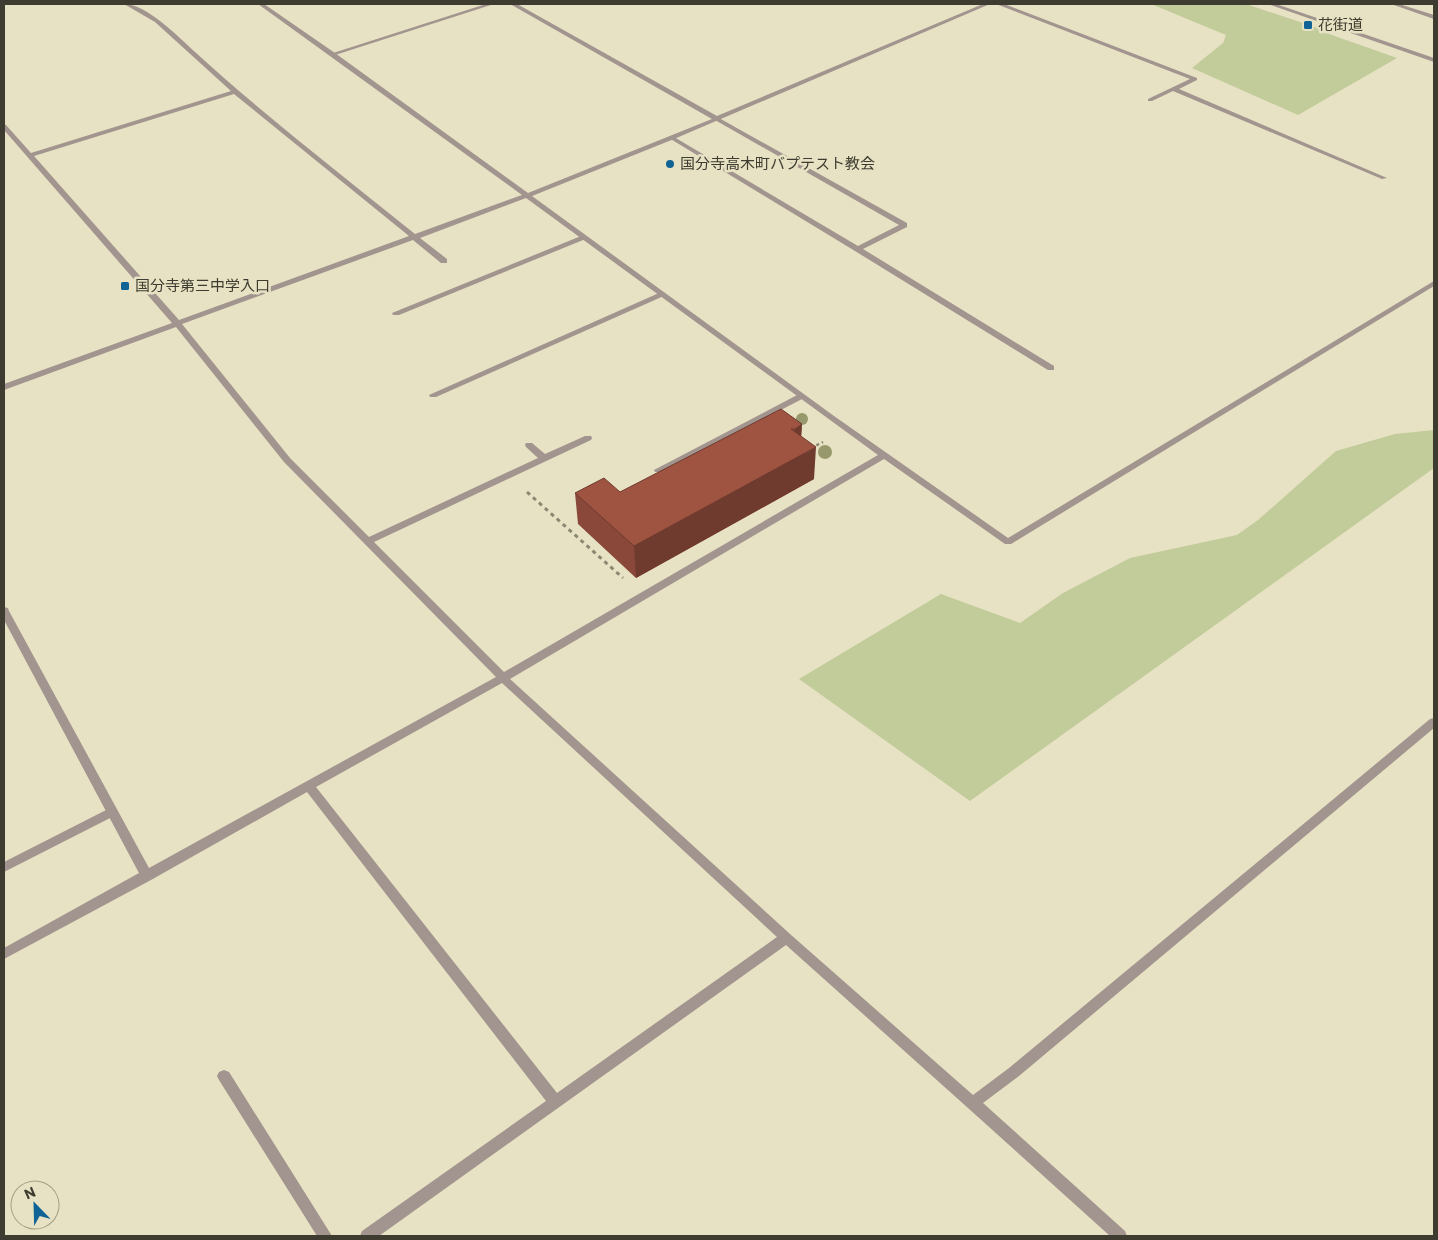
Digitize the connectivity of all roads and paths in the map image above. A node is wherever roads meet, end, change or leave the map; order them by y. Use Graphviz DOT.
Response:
graph roads {
  1 [pos="127,4"];
  2 [pos="261,4"];
  3 [pos="491,4"];
  4 [pos="513,4"];
  5 [pos="987,4"];
  6 [pos="999,4"];
  7 [pos="1271,4"];
  8 [pos="1394,4"];
  9 [pos="1434,17"];
  10 [pos="333,54"];
  11 [pos="1434,60"];
  12 [pos="1173,89"];
  13 [pos="235,92"];
  14 [pos="1150,100"];
  15 [pos="717,119"];
  16 [pos="4,126"];
  17 [pos="8,138"];
  18 [pos="672,138"];
  19 [pos="29,156"];
  20 [pos="1384,178"];
  21 [pos="526,196"];
  22 [pos="416,237"];
  23 [pos="584,238"];
  24 [pos="858,249"];
  25 [pos="444,261"];
  26 [pos="1434,283"];
  27 [pos="662,295"];
  28 [pos="396,313"];
  29 [pos="177,323"];
  30 [pos="1051,368"];
  31 [pos="4,387"];
  32 [pos="433,395"];
  33 [pos="801,396"];
  34 [pos="821,436"];
  35 [pos="588,438"];
  36 [pos="529,445"];
  37 [pos="807,451"];
  38 [pos="884,455"];
  39 [pos="544,458"];
  40 [pos="658,470"];
  41 [pos="508,475"];
  42 [pos="368,542"];
  43 [pos="643,596"];
  44 [pos="4,611"];
  45 [pos="503,678"];
  46 [pos="1434,722"];
  47 [pos="309,786"];
  48 [pos="112,812"];
  49 [pos="4,867"];
  50 [pos="147,876"];
  51 [pos="786,938"];
  52 [pos="4,954"];
  53 [pos="224,1076"];
  54 [pos="556,1102"];
  55 [pos="973,1103"];
  56 [pos="325,1236"];
  57 [pos="367,1236"];
  58 [pos="1120,1236"];
  1 -- 13 [label="street"];
  2 -- 10 [label="street"];
  3 -- 10 [label="street"];
  4 -- 15 [label="street"];
  5 -- 15 [label="street"];
  6 -- 12 [label="street"];
  7 -- 11 [label="street"];
  8 -- 9 [label="street"];
  10 -- 21 [label="street"];
  12 -- 14 [label="street"];
  12 -- 20 [label="street"];
  13 -- 19 [label="street"];
  13 -- 22 [label="street"];
  15 -- 18 [label="street"];
  15 -- 24 [label="street"];
  16 -- 17 [label="street"];
  17 -- 19 [label="street"];
  18 -- 21 [label="street"];
  18 -- 24 [label="street"];
  19 -- 29 [label="street"];
  21 -- 22 [label="street"];
  21 -- 23 [label="street"];
  22 -- 25 [label="street"];
  22 -- 29 [label="street"];
  23 -- 27 [label="street"];
  23 -- 28 [label="street"];
  24 -- 30 [label="street"];
  26 -- 38 [label="street"];
  27 -- 32 [label="street"];
  27 -- 33 [label="street"];
  29 -- 31 [label="street"];
  29 -- 42 [label="street"];
  33 -- 38 [label="street"];
  33 -- 40 [label="street"];
  34 -- 37 [label="path"];
  35 -- 39 [label="street"];
  36 -- 39 [label="street"];
  38 -- 43 [label="street"];
  39 -- 41 [label="street"];
  41 -- 42 [label="street"];
  41 -- 43 [label="path"];
  42 -- 45 [label="street"];
  43 -- 45 [label="street"];
  44 -- 48 [label="street"];
  45 -- 47 [label="street"];
  45 -- 51 [label="street"];
  46 -- 55 [label="street"];
  47 -- 50 [label="street"];
  47 -- 54 [label="street"];
  48 -- 49 [label="street"];
  48 -- 50 [label="street"];
  50 -- 52 [label="street"];
  51 -- 54 [label="street"];
  51 -- 55 [label="street"];
  53 -- 56 [label="street"];
  54 -- 57 [label="street"];
  55 -- 58 [label="street"];
}
